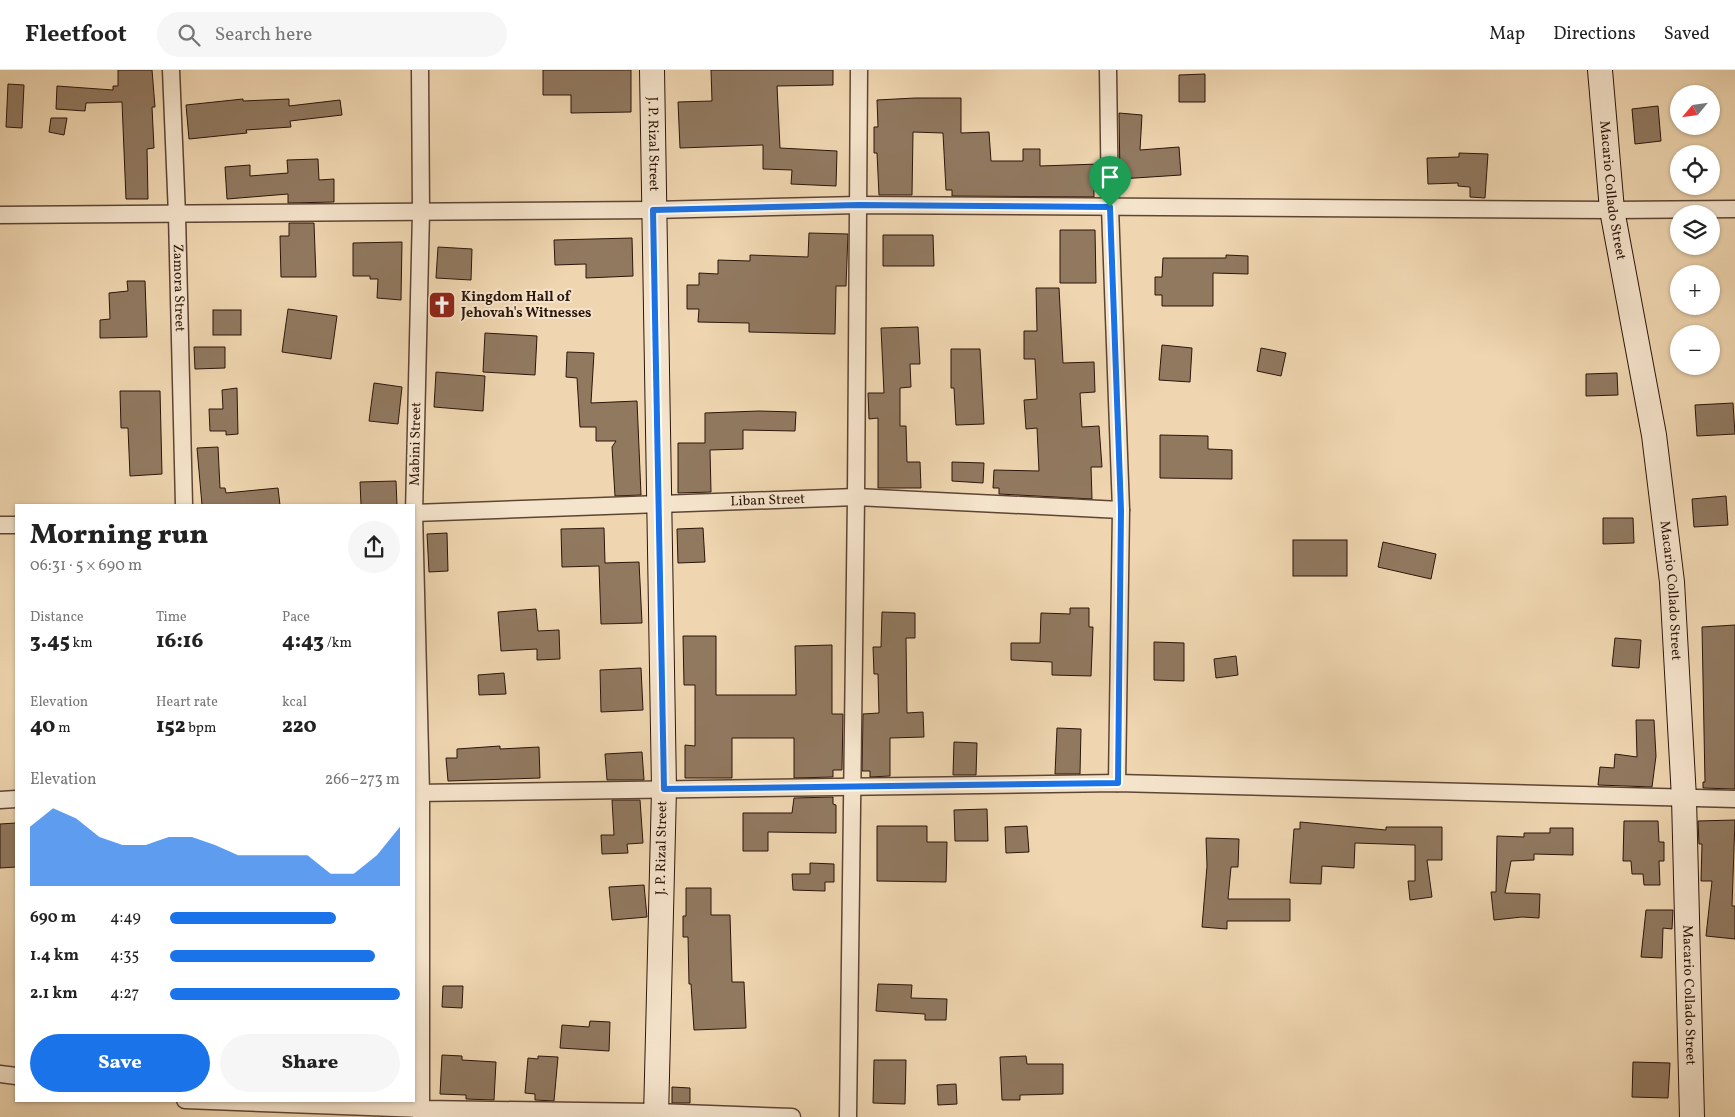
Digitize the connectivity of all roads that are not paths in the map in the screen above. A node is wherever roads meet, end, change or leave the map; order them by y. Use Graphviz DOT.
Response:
graph roads {
  1 [pos="171,70"];
  2 [pos="420,70"];
  3 [pos="652,70"];
  4 [pos="859,70"];
  5 [pos="1108,70"];
  6 [pos="1600,70"];
  7 [pos="859,205"];
  8 [pos="1110,207"];
  9 [pos="1735,209"];
  10 [pos="653,210"];
  11 [pos="1612,210"];
  12 [pos="421,212"];
  13 [pos="0,215"];
  14 [pos="178,215"];
  15 [pos="856,497"];
  16 [pos="184,504"];
  17 [pos="414,504"];
  18 [pos="659,506"];
  19 [pos="1121,510"];
  20 [pos="415,513"];
  21 [pos="15,524"];
  22 [pos="0,525"];
  23 [pos="415,606"];
  24 [pos="1118,783"];
  25 [pos="851,786"];
  26 [pos="664,789"];
  27 [pos="417,793"];
  28 [pos="1684,798"];
  29 [pos="15,799"];
  30 [pos="1735,799"];
  31 [pos="0,800"];
  32 [pos="0,1074"];
  33 [pos="15,1076"];
  34 [pos="197,1105"];
  35 [pos="421,1113"];
  36 [pos="656,1114"];
  37 [pos="792,1117"];
  38 [pos="848,1117"];
  39 [pos="1692,1117"];
  1 -- 14 [label="street, Zamora Street"];
  2 -- 12 [label="street, Mabini Street"];
  3 -- 10 [label="street, J. P. Rizal Street"];
  4 -- 7 [label="street"];
  5 -- 8 [label="street"];
  6 -- 11 [label="street, Macario Collado Street"];
  7 -- 8 [label="street"];
  7 -- 10 [label="street"];
  7 -- 15 [label="street"];
  8 -- 11 [label="street"];
  8 -- 19 [label="street"];
  9 -- 11 [label="street"];
  10 -- 12 [label="street"];
  10 -- 18 [label="street, J. P. Rizal Street"];
  11 -- 28 [label="street, Macario Collado Street"];
  12 -- 14 [label="street"];
  12 -- 17 [label="street, Mabini Street"];
  13 -- 14 [label="street"];
  14 -- 16 [label="street, Zamora Street"];
  15 -- 18 [label="street, Liban Street"];
  15 -- 19 [label="street, Liban Street"];
  15 -- 25 [label="street"];
  18 -- 20 [label="street, Liban Street"];
  18 -- 26 [label="street, J. P. Rizal Street"];
  19 -- 24 [label="street"];
  21 -- 22 [label="street"];
  23 -- 27 [label="street, Mabini Street"];
  24 -- 25 [label="street"];
  24 -- 28 [label="street"];
  25 -- 26 [label="street"];
  25 -- 38 [label="street"];
  26 -- 27 [label="street"];
  26 -- 36 [label="street, J. P. Rizal Street"];
  27 -- 35 [label="street, Mabini Street"];
  28 -- 30 [label="street"];
  28 -- 39 [label="street, Macario Collado Street"];
  29 -- 31 [label="street"];
  32 -- 33 [label="street"];
  34 -- 35 [label="street"];
  35 -- 36 [label="street"];
  36 -- 37 [label="street"];
}
